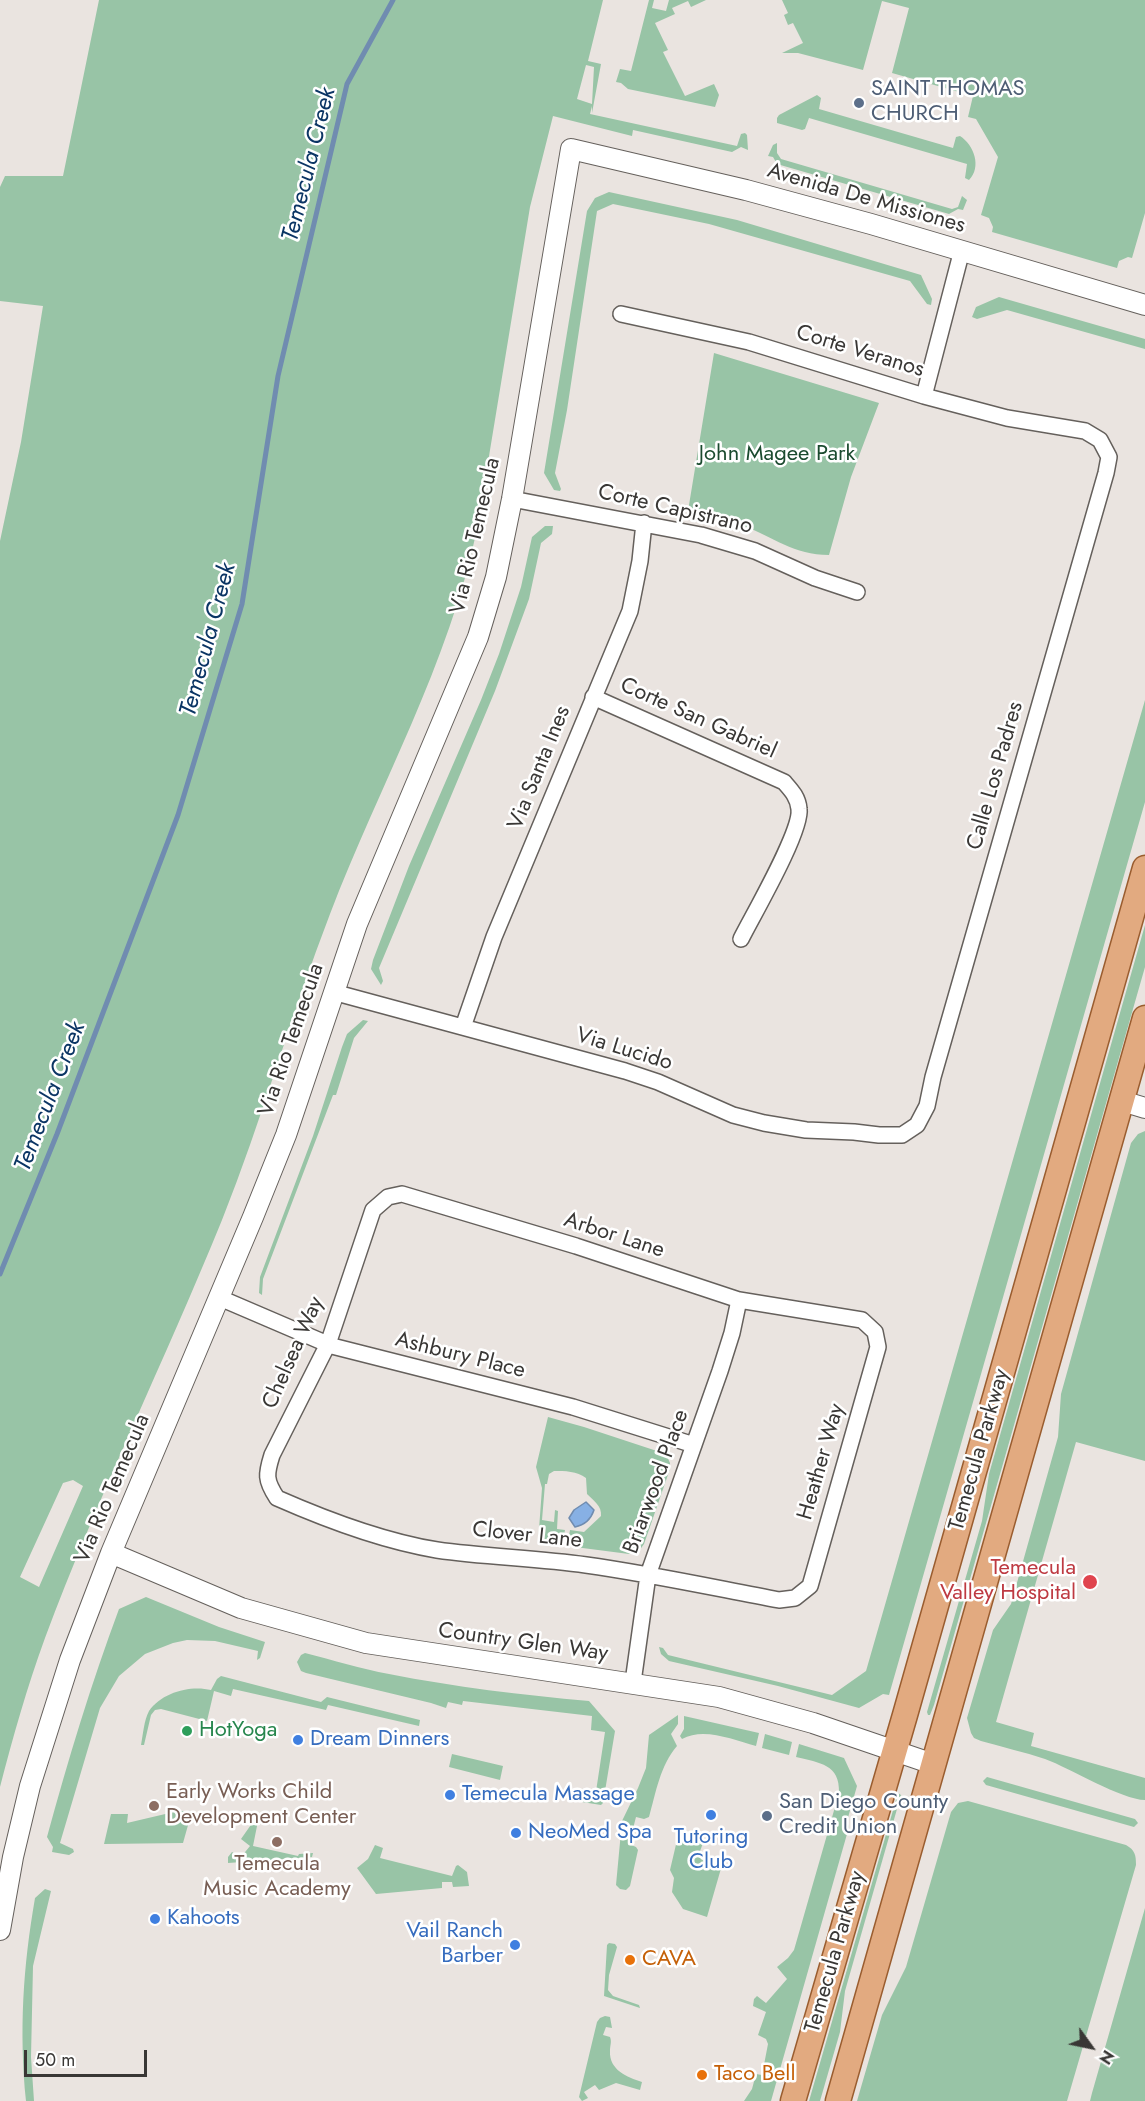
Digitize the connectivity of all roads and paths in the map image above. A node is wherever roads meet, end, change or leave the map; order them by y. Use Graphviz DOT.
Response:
graph roads {
  1 [pos="570,149"];
  2 [pos="962,250"];
  3 [pos="1145,305"];
  4 [pos="621,314"];
  5 [pos="924,396"];
  6 [pos="1085,431"];
  7 [pos="512,499"];
  8 [pos="644,523"];
  9 [pos="857,592"];
  10 [pos="593,697"];
  11 [pos="1145,868"];
  12 [pos="741,939"];
  13 [pos="333,992"];
  14 [pos="1145,1018"];
  15 [pos="463,1027"];
  16 [pos="1122,1101"];
  17 [pos="1145,1108"];
  18 [pos="902,1135"];
  19 [pos="368,1224"];
  20 [pos="220,1298"];
  21 [pos="740,1300"];
  22 [pos="862,1320"];
  23 [pos="328,1344"];
  24 [pos="694,1445"];
  25 [pos="277,1498"];
  26 [pos="111,1553"];
  27 [pos="648,1575"];
  28 [pos="779,1600"];
  29 [pos="633,1683"];
  30 [pos="895,1749"];
  31 [pos="933,1764"];
  32 [pos="0,1930"];
  33 [pos="793,2101"];
  34 [pos="838,2101"];
  1 -- 2 [label="street, Avenida De Missiones"];
  1 -- 7 [label="street, Via Rio Temecula"];
  2 -- 3 [label="street, Avenida De Missiones"];
  2 -- 5 [label="street"];
  4 -- 5 [label="street, Corte Veranos"];
  5 -- 6 [label="street, Corte Veranos"];
  6 -- 18 [label="street, Calle Los Padres"];
  7 -- 8 [label="street, Corte Capistrano"];
  7 -- 13 [label="street, Via Rio Temecula"];
  8 -- 9 [label="street, Corte Capistrano"];
  8 -- 10 [label="street, Via Santa Ines"];
  10 -- 12 [label="street, Corte San Gabriel"];
  10 -- 15 [label="street, Via Santa Ines"];
  11 -- 30 [label="main road, Temecula Parkway"];
  13 -- 15 [label="street, Via Lucido"];
  13 -- 20 [label="street, Via Rio Temecula"];
  14 -- 16 [label="main road, Temecula Parkway"];
  15 -- 18 [label="street, Via Lucido"];
  16 -- 17 [label="street"];
  16 -- 31 [label="main road, Temecula Parkway"];
  19 -- 21 [label="street, Arbor Lane"];
  19 -- 23 [label="street, Chelsea Way"];
  20 -- 23 [label="street, Ashbury Place"];
  20 -- 26 [label="street, Via Rio Temecula"];
  21 -- 22 [label="street, Arbor Lane"];
  21 -- 24 [label="street, Briarwood Place"];
  22 -- 28 [label="street, Heather Way"];
  23 -- 24 [label="street, Ashbury Place"];
  23 -- 25 [label="street, Chelsea Way"];
  24 -- 27 [label="street, Briarwood Place"];
  25 -- 27 [label="street, Clover Lane"];
  26 -- 29 [label="street, Country Glen Way"];
  26 -- 32 [label="street, Via Rio Temecula"];
  27 -- 28 [label="street, Clover Lane"];
  27 -- 29 [label="street, Briarwood Place"];
  29 -- 30 [label="street, Country Glen Way"];
  30 -- 31 [label="street, Country Glen Way"];
  30 -- 33 [label="main road, Temecula Parkway"];
  31 -- 34 [label="main road, Temecula Parkway"];
}
